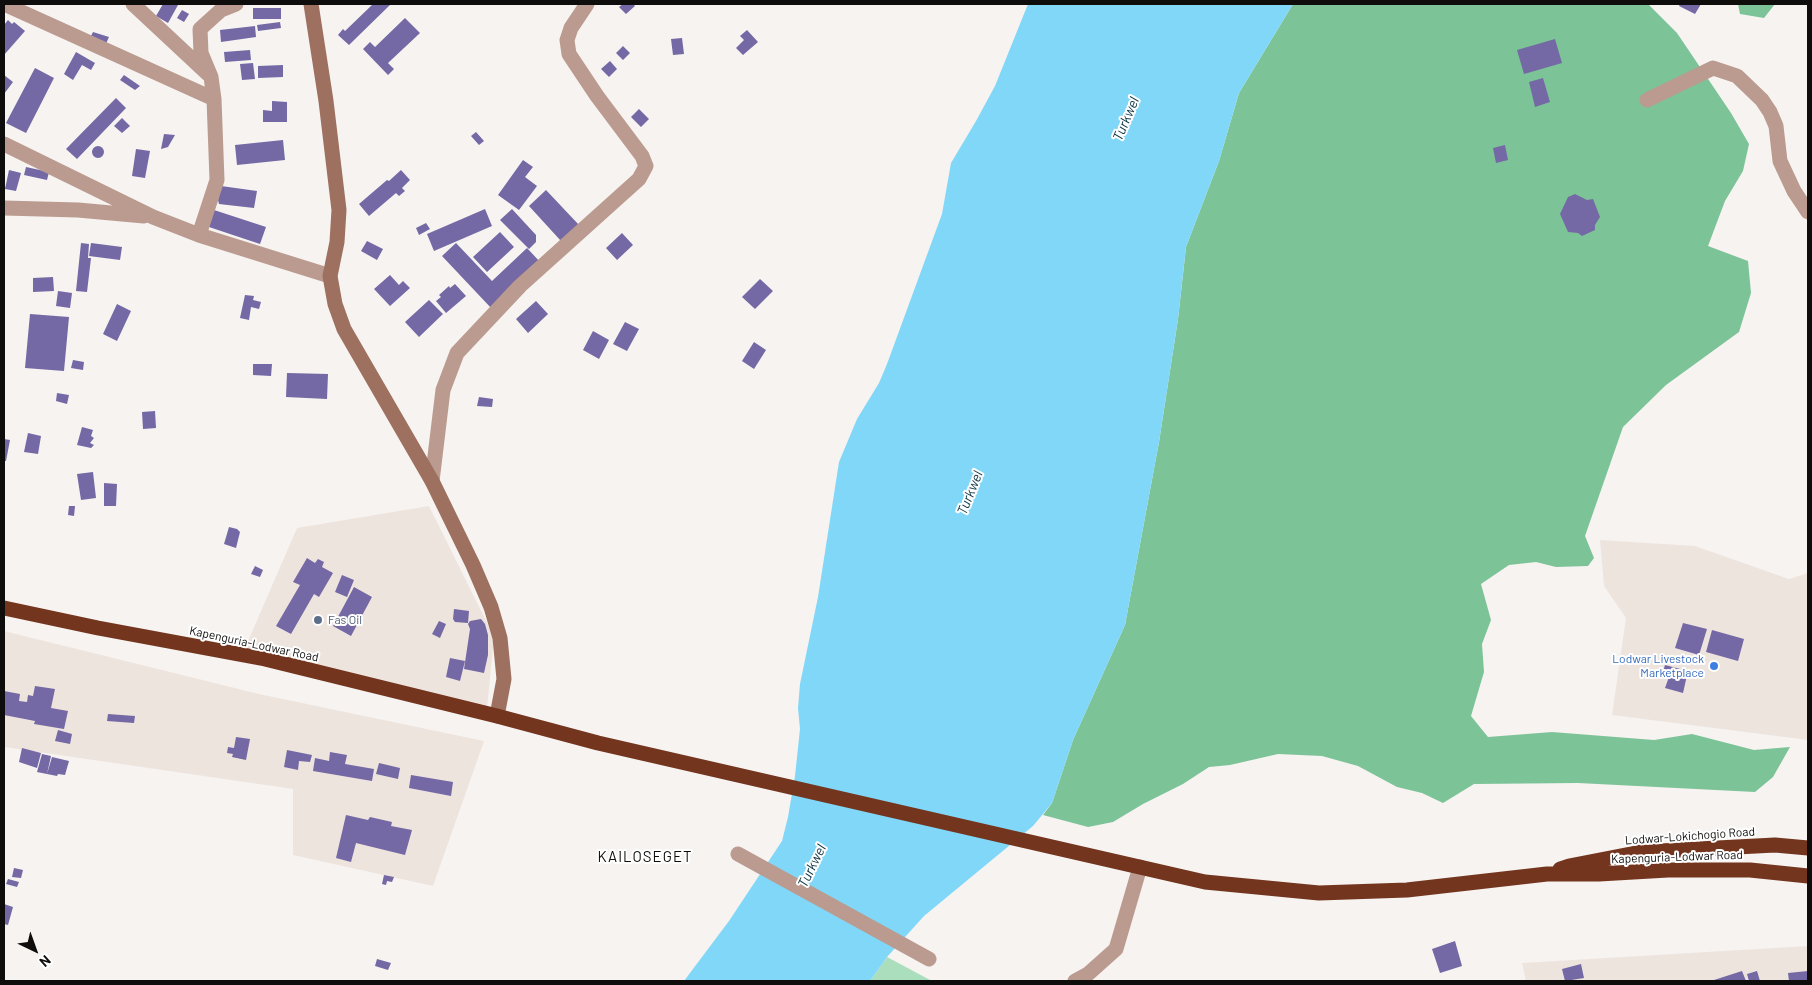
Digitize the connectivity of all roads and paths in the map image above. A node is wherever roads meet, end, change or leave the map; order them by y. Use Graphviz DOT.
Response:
graph roads {
  1 [pos="4,4"];
  2 [pos="133,4"];
  3 [pos="236,4"];
  4 [pos="310,4"];
  5 [pos="587,4"];
  6 [pos="211,76"];
  7 [pos="214,99"];
  8 [pos="1647,100"];
  9 [pos="4,144"];
  10 [pos="4,208"];
  11 [pos="1808,212"];
  12 [pos="153,217"];
  13 [pos="199,235"];
  14 [pos="330,276"];
  15 [pos="432,480"];
  16 [pos="4,608"];
  17 [pos="497,716"];
  18 [pos="1808,848"];
  19 [pos="738,854"];
  20 [pos="1140,867"];
  21 [pos="1546,874"];
  22 [pos="1808,876"];
  23 [pos="929,959"];
  24 [pos="1076,981"];
  1 -- 7 [label="street"];
  2 -- 6 [label="street"];
  3 -- 6 [label="street"];
  4 -- 14 [label="street"];
  5 -- 15 [label="street"];
  6 -- 7 [label="street"];
  7 -- 13 [label="street"];
  8 -- 11 [label="street"];
  9 -- 12 [label="street"];
  10 -- 12 [label="street"];
  12 -- 13 [label="street"];
  13 -- 14 [label="street"];
  14 -- 15 [label="street"];
  15 -- 17 [label="street"];
  16 -- 17 [label="highway, Kapenguria-Lodwar Road"];
  17 -- 20 [label="highway, Kapenguria-Lodwar Road"];
  18 -- 21 [label="highway, Lodwar-Lokichogio Road"];
  19 -- 23 [label="street"];
  20 -- 21 [label="highway, Kapenguria-Lodwar Road"];
  20 -- 24 [label="street"];
  21 -- 22 [label="highway, Kapenguria-Lodwar Road"];
}
